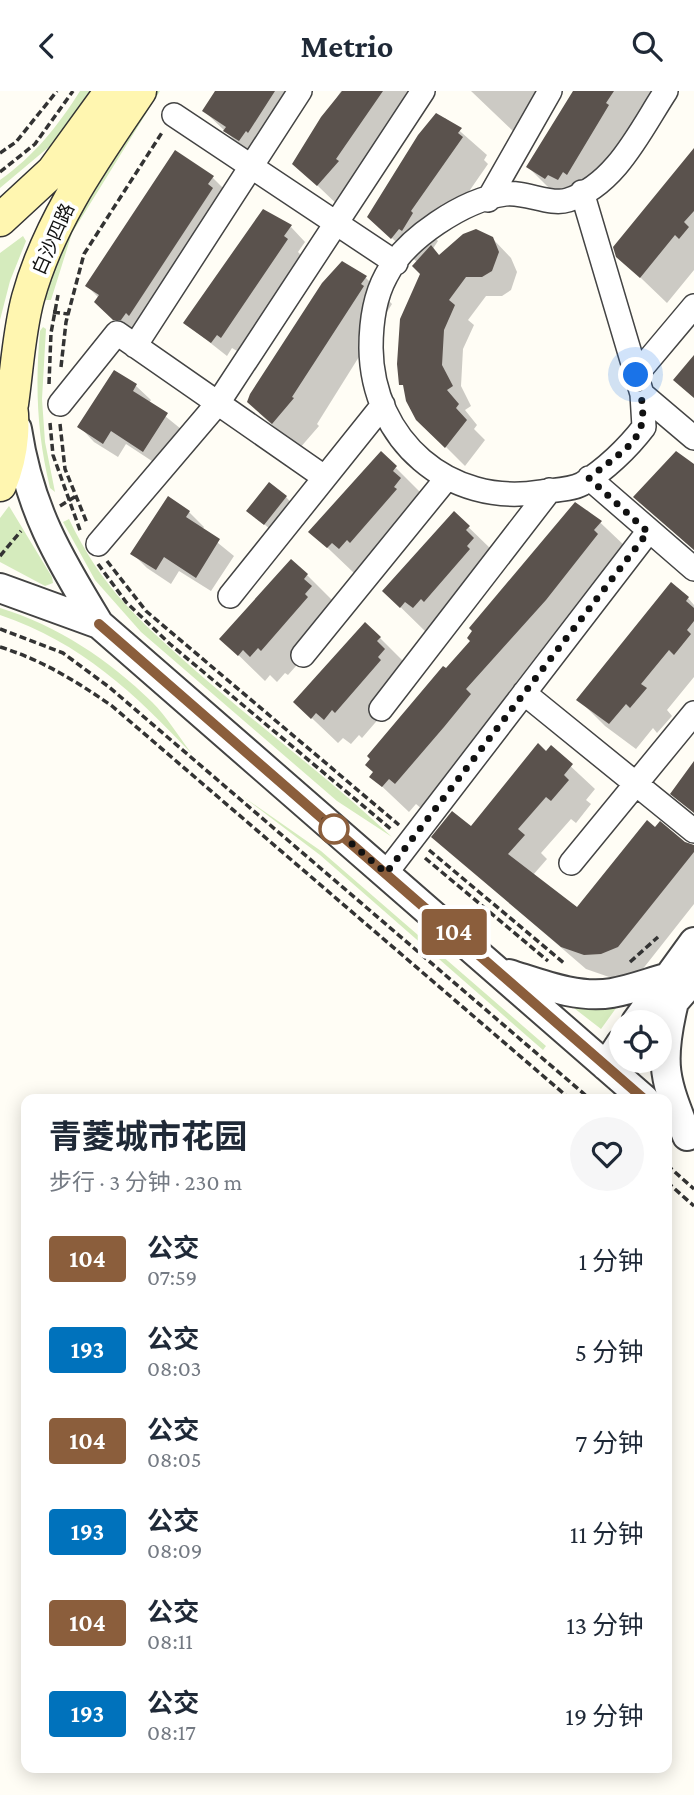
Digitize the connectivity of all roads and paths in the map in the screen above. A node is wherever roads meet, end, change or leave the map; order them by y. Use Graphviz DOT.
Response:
graph roads {
  1 [pos="57,91"];
  2 [pos="73,91"];
  3 [pos="111,91"];
  4 [pos="140,91"];
  5 [pos="300,91"];
  6 [pos="424,91"];
  7 [pos="550,91"];
  8 [pos="666,91"];
  9 [pos="174,115"];
  10 [pos="0,153"];
  11 [pos="251,166"];
  12 [pos="0,172"];
  13 [pos="582,192"];
  14 [pos="488,200"];
  15 [pos="0,220"];
  16 [pos="338,224"];
  17 [pos="396,263"];
  18 [pos="694,306"];
  19 [pos="135,346"];
  20 [pos="0,368"];
  21 [pos="639,385"];
  22 [pos="218,403"];
  23 [pos="12,404"];
  24 [pos="60,404"];
  25 [pos="383,405"];
  26 [pos="694,437"];
  27 [pos="324,477"];
  28 [pos="447,478"];
  29 [pos="589,478"];
  30 [pos="0,485"];
  31 [pos="550,490"];
  32 [pos="648,532"];
  33 [pos="98,544"];
  34 [pos="694,569"];
  35 [pos="0,588"];
  36 [pos="230,596"];
  37 [pos="99,624"];
  38 [pos="0,629"];
  39 [pos="0,647"];
  40 [pos="303,655"];
  41 [pos="524,693"];
  42 [pos="381,709"];
  43 [pos="694,713"];
  44 [pos="637,782"];
  45 [pos="694,831"];
  46 [pos="570,863"];
  47 [pos="386,873"];
  48 [pos="694,942"];
  49 [pos="496,969"];
  50 [pos="666,978"];
  51 [pos="694,979"];
  52 [pos="644,1010"];
  53 [pos="667,1010"];
  54 [pos="609,1056"];
  55 [pos="624,1073"];
  56 [pos="665,1073"];
  57 [pos="564,1094"];
  58 [pos="584,1094"];
  59 [pos="640,1094"];
  60 [pos="670,1094"];
  61 [pos="672,1100"];
  62 [pos="683,1132"];
  63 [pos="672,1169"];
  64 [pos="672,1186"];
  65 [pos="694,1189"];
  66 [pos="694,1206"];
  1 -- 10 [label="path"];
  2 -- 12 [label="path"];
  3 -- 15 [label="main road, 白沙四路"];
  4 -- 23 [label="main road, 白沙四路"];
  5 -- 11 [label="street"];
  6 -- 16 [label="street"];
  7 -- 14 [label="street"];
  8 -- 13 [label="street"];
  9 -- 11 [label="street"];
  11 -- 16 [label="street"];
  11 -- 19 [label="street"];
  13 -- 14 [label="street"];
  13 -- 21 [label="street"];
  14 -- 17 [label="street"];
  16 -- 17 [label="street"];
  16 -- 22 [label="street"];
  17 -- 25 [label="street"];
  18 -- 21 [label="street"];
  19 -- 22 [label="street"];
  19 -- 24 [label="street"];
  20 -- 23 [label="main road"];
  21 -- 26 [label="street"];
  21 -- 29 [label="street"];
  22 -- 27 [label="street"];
  22 -- 33 [label="street"];
  23 -- 30 [label="main road"];
  23 -- 37 [label="street"];
  25 -- 27 [label="street"];
  25 -- 28 [label="street"];
  27 -- 36 [label="street"];
  28 -- 31 [label="street"];
  28 -- 40 [label="street"];
  29 -- 31 [label="street"];
  29 -- 32 [label="street"];
  31 -- 42 [label="street"];
  32 -- 34 [label="street"];
  32 -- 41 [label="street"];
  35 -- 37 [label="street"];
  37 -- 47 [label="street"];
  38 -- 58 [label="path"];
  39 -- 57 [label="path"];
  41 -- 44 [label="street"];
  41 -- 47 [label="street"];
  43 -- 44 [label="street"];
  44 -- 45 [label="street"];
  44 -- 46 [label="street"];
  47 -- 49 [label="street"];
  48 -- 50 [label="street"];
  49 -- 50 [label="street"];
  49 -- 54 [label="street"];
  50 -- 52 [label="street"];
  51 -- 53 [label="street"];
  55 -- 59 [label="street"];
  56 -- 60 [label="street"];
  61 -- 62 [label="street"];
  63 -- 65 [label="path"];
  64 -- 66 [label="path"];
}
